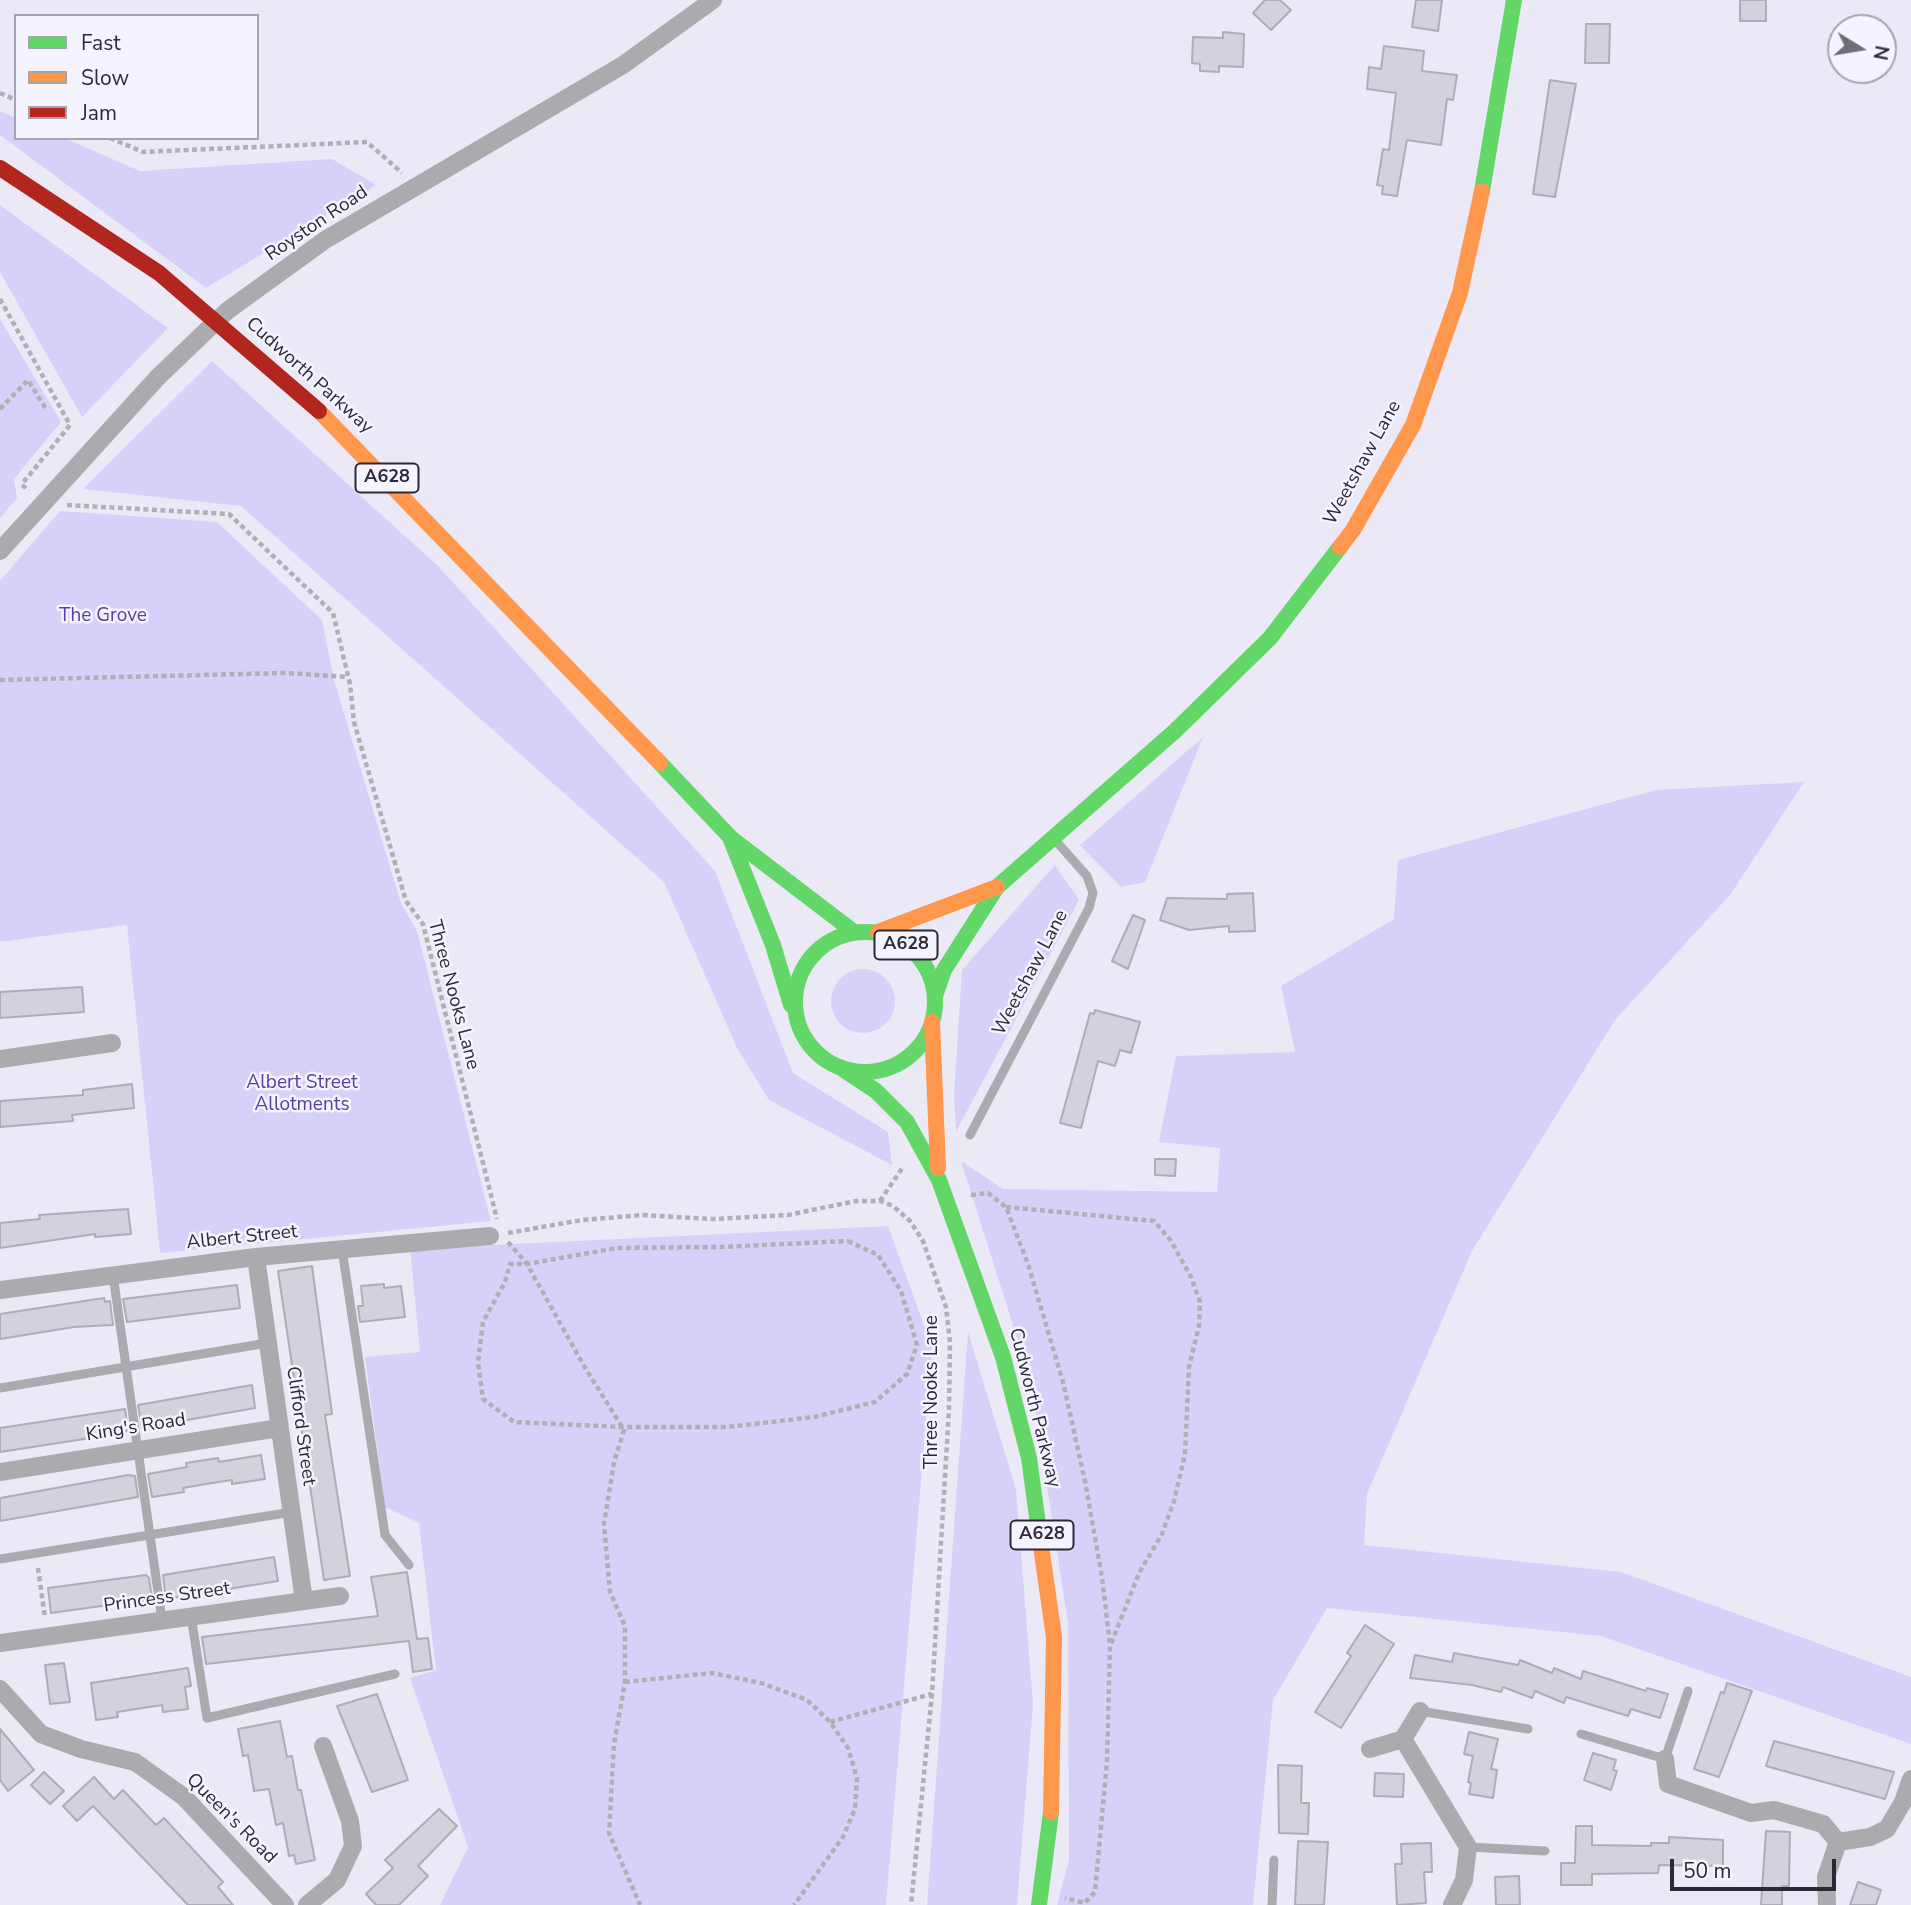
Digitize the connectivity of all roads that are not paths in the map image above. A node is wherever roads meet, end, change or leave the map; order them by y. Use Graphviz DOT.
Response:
graph roads {
  1 [pos="713,0"];
  2 [pos="1514,0"];
  3 [pos="0,168"];
  4 [pos="0,551"];
  5 [pos="1052,836"];
  6 [pos="730,838"];
  7 [pos="996,887"];
  8 [pos="854,932"];
  9 [pos="878,932"];
  10 [pos="935,996"];
  11 [pos="796,1021"];
  12 [pos="932,1022"];
  13 [pos="112,1043"];
  14 [pos="0,1059"];
  15 [pos="844,1070"];
  16 [pos="970,1135"];
  17 [pos="939,1180"];
  18 [pos="495,1235"];
  19 [pos="342,1249"];
  20 [pos="256,1257"];
  21 [pos="113,1273"];
  22 [pos="0,1290"];
  23 [pos="267,1343"];
  24 [pos="126,1367"];
  25 [pos="0,1388"];
  26 [pos="279,1428"];
  27 [pos="138,1449"];
  28 [pos="0,1472"];
  29 [pos="292,1512"];
  30 [pos="150,1535"];
  31 [pos="0,1559"];
  32 [pos="409,1565"];
  33 [pos="340,1595"];
  34 [pos="304,1601"];
  35 [pos="191,1616"];
  36 [pos="162,1620"];
  37 [pos="0,1643"];
  38 [pos="395,1674"];
  39 [pos="0,1689"];
  40 [pos="1688,1691"];
  41 [pos="1420,1711"];
  42 [pos="1528,1729"];
  43 [pos="1581,1734"];
  44 [pos="1403,1738"];
  45 [pos="323,1746"];
  46 [pos="1370,1749"];
  47 [pos="1665,1759"];
  48 [pos="1911,1779"];
  49 [pos="1838,1842"];
  50 [pos="1468,1847"];
  51 [pos="1545,1851"];
  52 [pos="1275,1860"];
  53 [pos="1040,1898"];
  54 [pos="285,1905"];
  55 [pos="307,1905"];
  56 [pos="1272,1905"];
  57 [pos="1452,1905"];
  58 [pos="1827,1905"];
  1 -- 4 [label="street, Royston Road"];
  2 -- 5 [label="main road, Weetshaw Lane"];
  3 -- 6 [label="main road, Cudworth Parkway / A628"];
  5 -- 7 [label="main road, Weetshaw Lane"];
  5 -- 16 [label="lane, Weetshaw Lane"];
  6 -- 8 [label="main road, Cudworth Parkway / A628"];
  6 -- 11 [label="main road, Cudworth Parkway / A628"];
  7 -- 9 [label="main road, Weetshaw Lane"];
  7 -- 10 [label="main road, Weetshaw Lane"];
  8 -- 9 [label="main road, Cudworth Parkway / A628"];
  8 -- 11 [label="main road, Cudworth Parkway / A628"];
  9 -- 10 [label="main road, Cudworth Parkway / A628"];
  10 -- 12 [label="main road, Cudworth Parkway / A628"];
  11 -- 15 [label="main road, Cudworth Parkway / A628"];
  12 -- 15 [label="main road, Cudworth Parkway / A628"];
  12 -- 17 [label="main road, Cudworth Parkway / A628"];
  13 -- 14 [label="street"];
  15 -- 17 [label="main road, Cudworth Parkway / A628"];
  17 -- 53 [label="main road, Cudworth Parkway / A628"];
  18 -- 19 [label="street, Albert Street"];
  19 -- 20 [label="street, Albert Street"];
  19 -- 32 [label="lane"];
  20 -- 21 [label="street, Albert Street"];
  20 -- 23 [label="street, Clifford Street"];
  21 -- 22 [label="street, Albert Street"];
  21 -- 24 [label="lane"];
  23 -- 24 [label="lane"];
  23 -- 26 [label="street, Clifford Street"];
  24 -- 25 [label="lane"];
  24 -- 27 [label="lane"];
  26 -- 27 [label="street, King's Road"];
  26 -- 29 [label="street, Clifford Street"];
  27 -- 28 [label="street, King's Road"];
  27 -- 30 [label="lane"];
  29 -- 30 [label="lane"];
  29 -- 34 [label="street, Clifford Street"];
  30 -- 31 [label="lane"];
  30 -- 36 [label="lane"];
  33 -- 34 [label="street, Princess Street"];
  34 -- 35 [label="street, Princess Street"];
  35 -- 36 [label="street, Princess Street"];
  35 -- 38 [label="lane"];
  36 -- 37 [label="street, Princess Street"];
  39 -- 54 [label="street, Queen's Road"];
  40 -- 47 [label="lane"];
  41 -- 42 [label="lane"];
  41 -- 44 [label="street"];
  43 -- 47 [label="lane"];
  44 -- 46 [label="street"];
  44 -- 50 [label="street"];
  45 -- 55 [label="street"];
  47 -- 49 [label="street"];
  48 -- 49 [label="street"];
  49 -- 58 [label="street"];
  50 -- 51 [label="lane"];
  50 -- 57 [label="street"];
  52 -- 56 [label="lane"];
}
